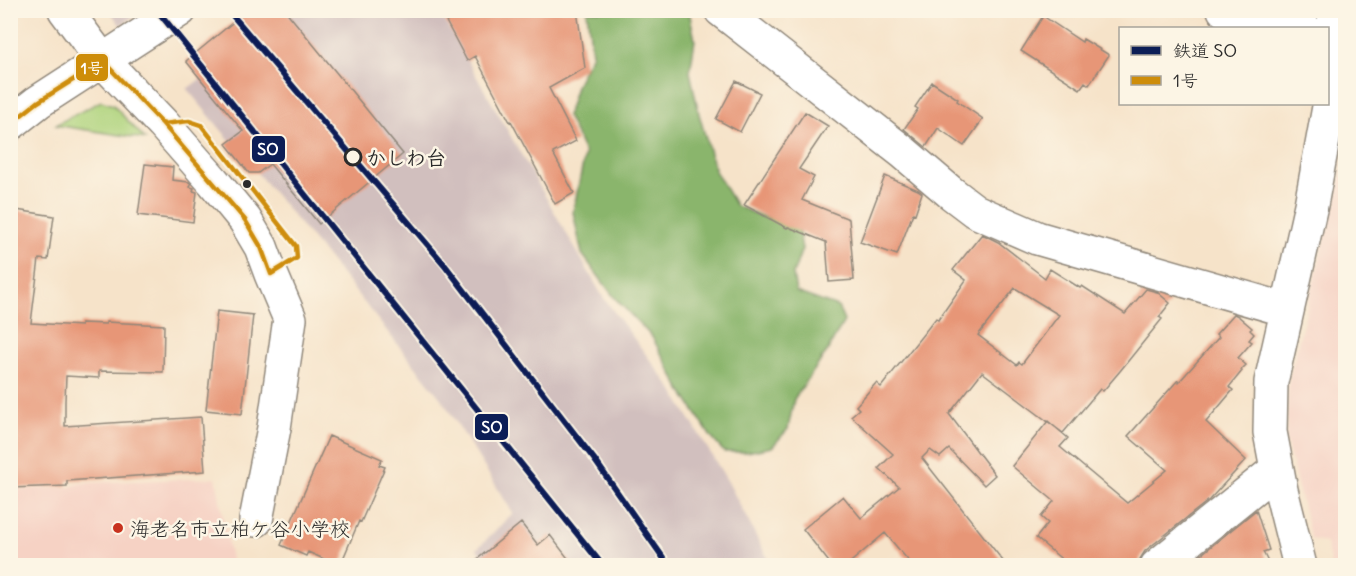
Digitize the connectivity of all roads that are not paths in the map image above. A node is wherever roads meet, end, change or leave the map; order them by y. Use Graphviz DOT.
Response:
graph roads {
  1 [pos="65,10"];
  2 [pos="180,10"];
  3 [pos="721,10"];
  4 [pos="1224,10"];
  5 [pos="1325,27"];
  6 [pos="1329,54"];
  7 [pos="103,61"];
  8 [pos="1337,108"];
  9 [pos="10,124"];
  10 [pos="1287,310"];
  11 [pos="1277,469"];
  12 [pos="256,520"];
  13 [pos="1157,566"];
  14 [pos="1300,566"];
  1 -- 7 [label="street"];
  2 -- 7 [label="street"];
  3 -- 10 [label="street"];
  4 -- 5 [label="street"];
  6 -- 8 [label="street"];
  7 -- 9 [label="street"];
  7 -- 12 [label="street"];
  8 -- 10 [label="street"];
  10 -- 11 [label="street"];
  11 -- 13 [label="street"];
  11 -- 14 [label="street"];
}
